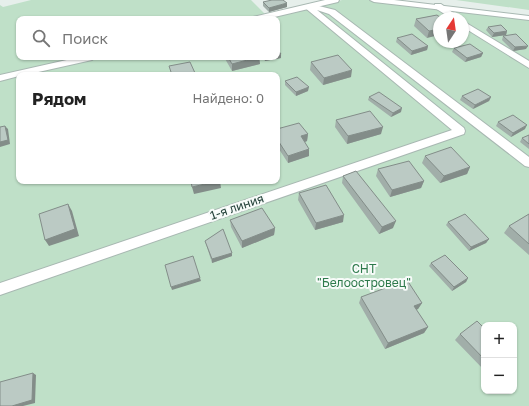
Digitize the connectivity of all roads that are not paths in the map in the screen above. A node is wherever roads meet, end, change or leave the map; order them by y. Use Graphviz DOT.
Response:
graph roads {
  1 [pos="336,0"];
  2 [pos="374,0"];
  3 [pos="310,6"];
  4 [pos="438,6"];
  5 [pos="447,12"];
  6 [pos="268,16"];
  7 [pos="529,18"];
  8 [pos="469,26"];
  9 [pos="79,60"];
  10 [pos="529,65"];
  11 [pos="26,72"];
  12 [pos="16,74"];
  13 [pos="0,78"];
  14 [pos="529,163"];
  15 [pos="0,289"];
  1 -- 3 [label="street"];
  2 -- 4 [label="street"];
  3 -- 6 [label="street"];
  3 -- 14 [label="street"];
  3 -- 15 [label="street, 1-я линия"];
  4 -- 5 [label="street"];
  4 -- 7 [label="street"];
  8 -- 10 [label="street"];
  9 -- 11 [label="street"];
  12 -- 13 [label="street"];
}
